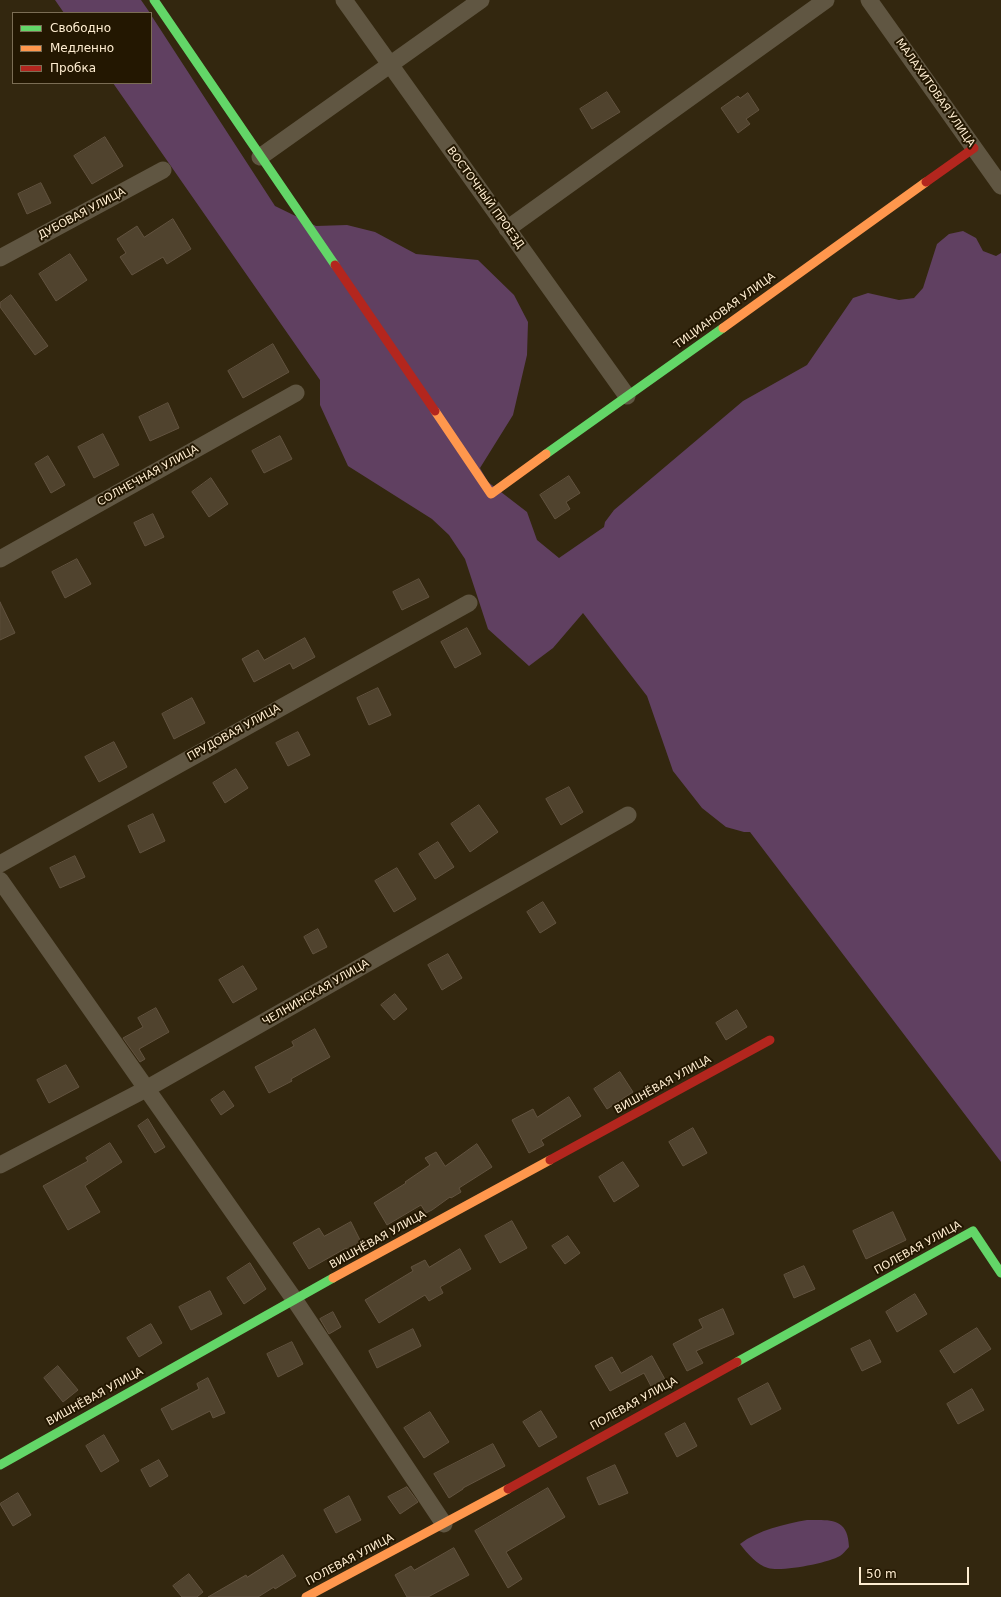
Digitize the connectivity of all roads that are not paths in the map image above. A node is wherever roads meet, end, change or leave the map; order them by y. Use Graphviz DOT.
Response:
graph roads {
  1 [pos="154,0"];
  2 [pos="344,0"];
  3 [pos="481,0"];
  4 [pos="826,0"];
  5 [pos="870,0"];
  6 [pos="390,65"];
  7 [pos="974,148"];
  8 [pos="260,157"];
  9 [pos="163,170"];
  10 [pos="1001,186"];
  11 [pos="507,229"];
  12 [pos="0,258"];
  13 [pos="296,394"];
  14 [pos="627,396"];
  15 [pos="0,559"];
  16 [pos="469,603"];
  17 [pos="628,815"];
  18 [pos="0,864"];
  19 [pos="0,880"];
  20 [pos="770,1040"];
  21 [pos="146,1089"];
  22 [pos="0,1165"];
  23 [pos="1001,1273"];
  24 [pos="294,1299"];
  25 [pos="0,1465"];
  26 [pos="444,1524"];
  27 [pos="306,1597"];
  1 -- 8 [label="street"];
  2 -- 6 [label="street, ВОСТОЧНЫЙ ПРОЕЗД"];
  3 -- 6 [label="street"];
  4 -- 11 [label="street"];
  5 -- 7 [label="street, МАЛАХИТОВАЯ УЛИЦА"];
  6 -- 8 [label="street"];
  6 -- 11 [label="street, ВОСТОЧНЫЙ ПРОЕЗД"];
  7 -- 10 [label="street, МАЛАХИТОВАЯ УЛИЦА"];
  7 -- 14 [label="street, ТИЦИАНОВАЯ УЛИЦА"];
  8 -- 14 [label="street, ТИЦИАНОВАЯ УЛИЦА"];
  9 -- 12 [label="street, ДУБОВАЯ УЛИЦА"];
  11 -- 14 [label="street, ВОСТОЧНЫЙ ПРОЕЗД"];
  13 -- 15 [label="street, СОЛНЕЧНАЯ УЛИЦА"];
  16 -- 18 [label="street, ПРУДОВАЯ УЛИЦА"];
  17 -- 21 [label="street, ЧЕЛНИНСКАЯ УЛИЦА"];
  19 -- 21 [label="street"];
  20 -- 24 [label="street, ВИШНЁВАЯ УЛИЦА"];
  21 -- 22 [label="street, ЧЕЛНИНСКАЯ УЛИЦА"];
  21 -- 24 [label="street"];
  23 -- 26 [label="street, ПОЛЕВАЯ УЛИЦА"];
  24 -- 25 [label="street, ВИШНЁВАЯ УЛИЦА"];
  24 -- 26 [label="street"];
  26 -- 27 [label="street, ПОЛЕВАЯ УЛИЦА"];
}
